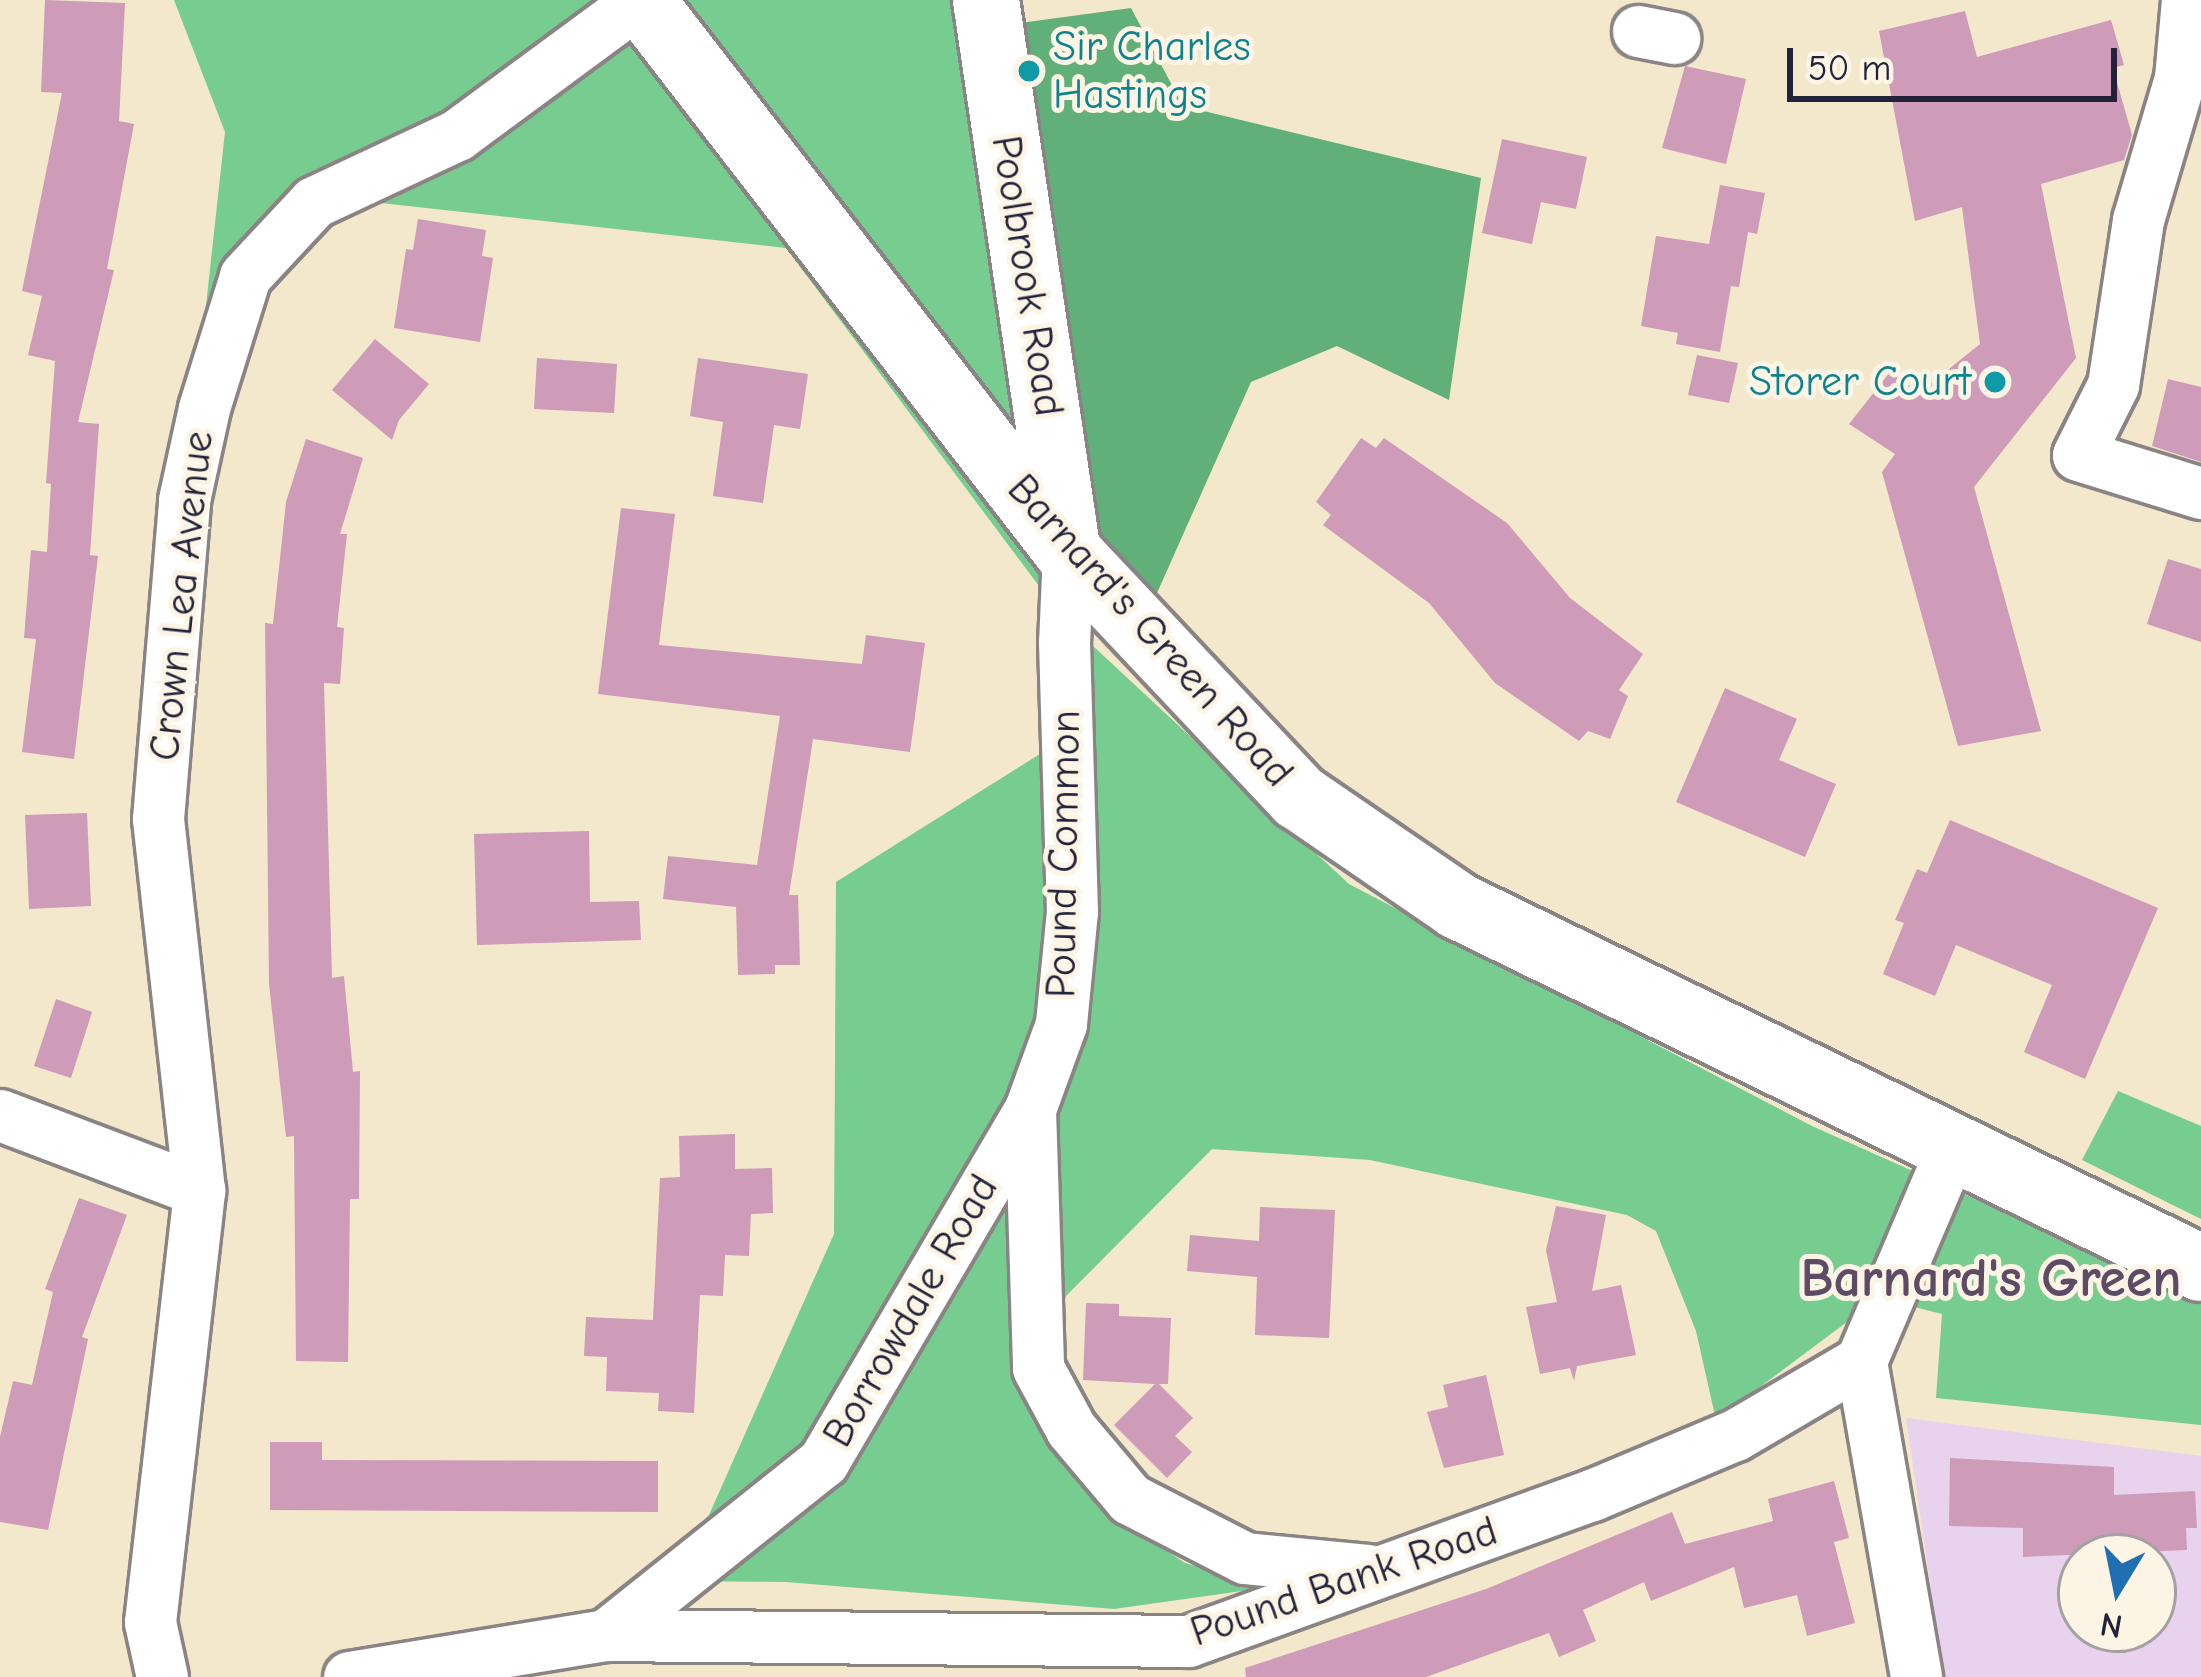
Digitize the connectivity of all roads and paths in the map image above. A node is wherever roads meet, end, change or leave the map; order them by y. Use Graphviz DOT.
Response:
graph roads {
  1 [pos="641,0"];
  2 [pos="986,0"];
  3 [pos="2187,0"];
  4 [pos="2201,493"];
  5 [pos="1068,552"];
  6 [pos="1030,1108"];
  7 [pos="0,1115"];
  8 [pos="1951,1150"];
  9 [pos="199,1190"];
  10 [pos="2201,1268"];
  11 [pos="1861,1360"];
  12 [pos="1385,1572"];
  13 [pos="607,1635"];
  14 [pos="161,1677"];
  15 [pos="349,1677"];
  16 [pos="1916,1677"];
  1 -- 5 [label="main road, Barnard's Green Road"];
  1 -- 9 [label="street, Crown Lea Avenue"];
  2 -- 5 [label="main road, Poolbrook Road"];
  3 -- 4 [label="street"];
  5 -- 6 [label="street, Pound Common"];
  5 -- 8 [label="main road, Barnard's Green Road"];
  6 -- 12 [label="street, Pound Common"];
  6 -- 13 [label="street, Borrowdale Road"];
  7 -- 9 [label="street"];
  8 -- 10 [label="main road, Barnard's Green Road"];
  8 -- 11 [label="street"];
  9 -- 14 [label="street, Crown Lea Avenue"];
  11 -- 12 [label="street, Pound Bank Road"];
  11 -- 16 [label="street"];
  12 -- 13 [label="street, Pound Bank Road"];
  13 -- 15 [label="street, Pound Bank Road"];
}
